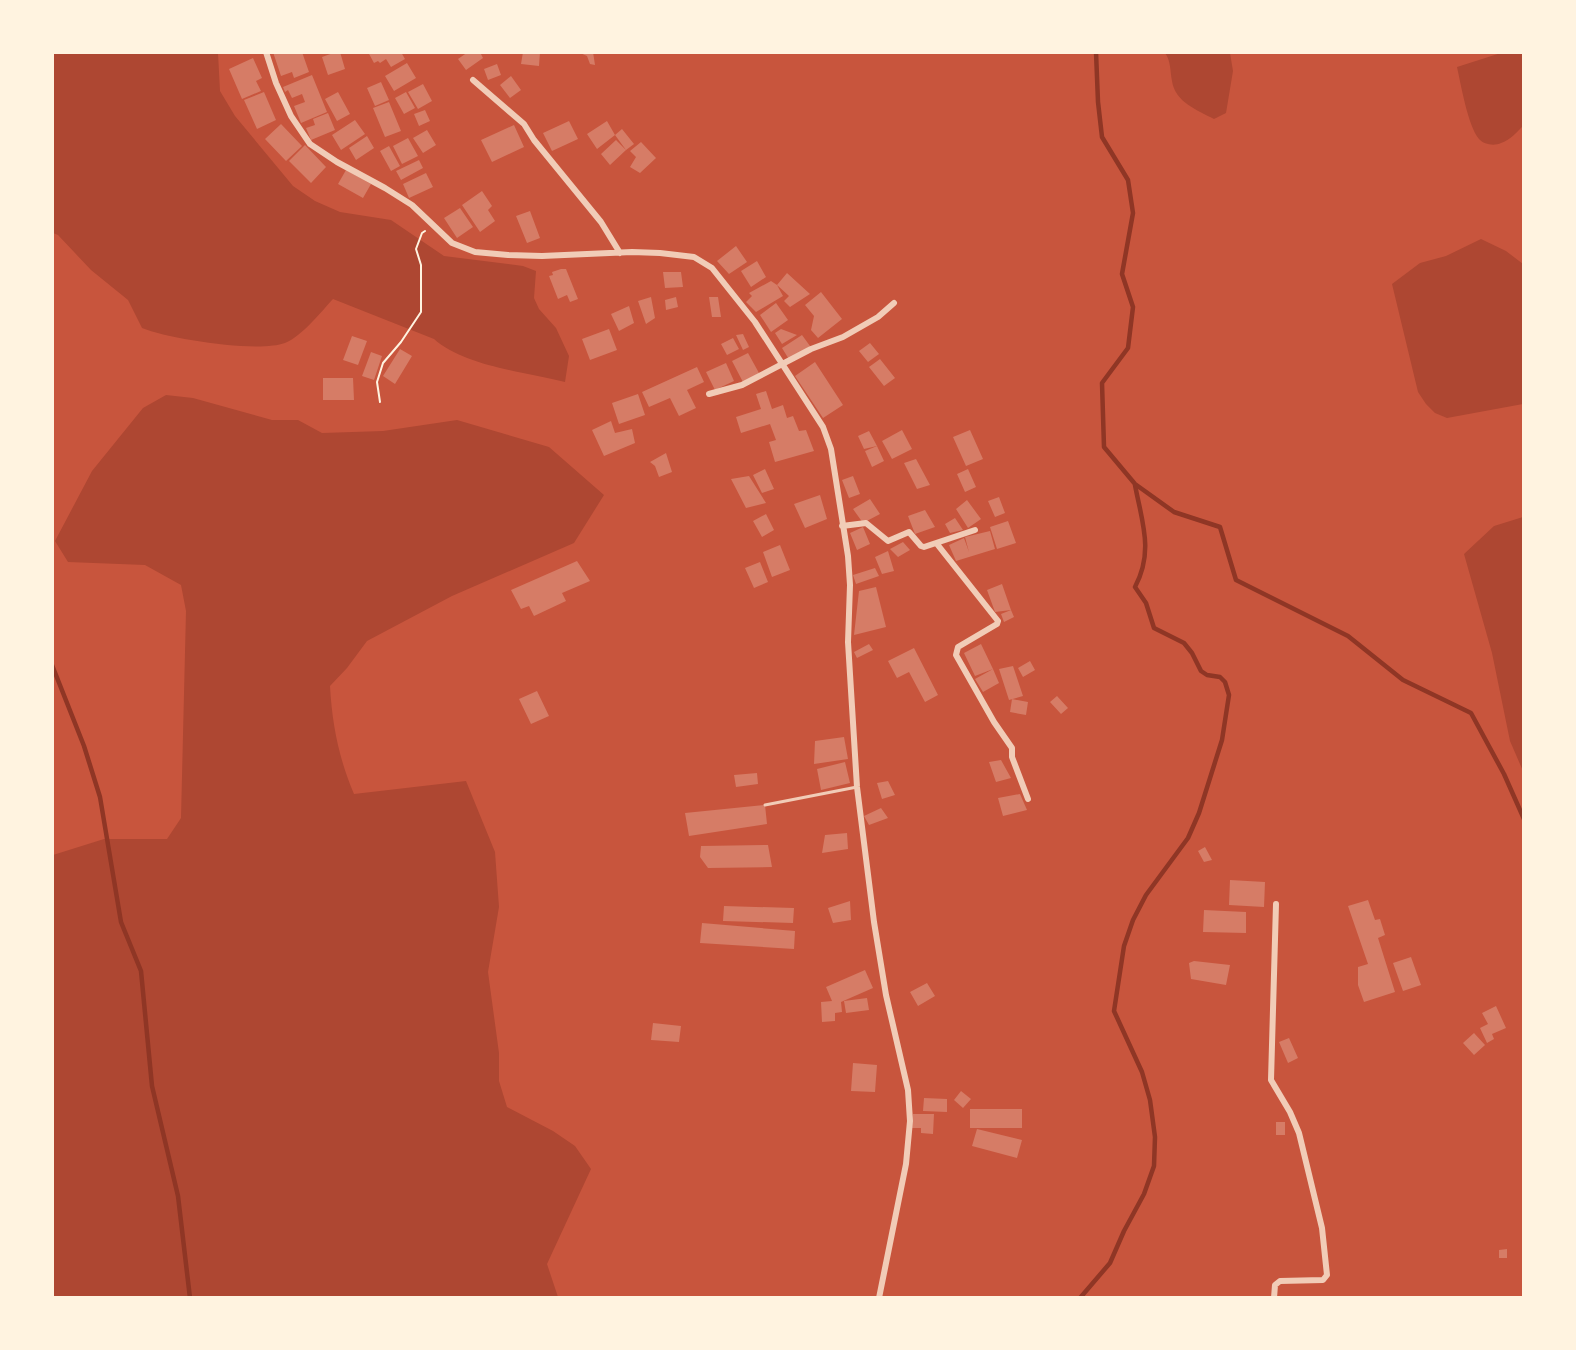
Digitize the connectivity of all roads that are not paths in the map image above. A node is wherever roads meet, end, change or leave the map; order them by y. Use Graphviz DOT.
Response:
graph roads {
  1 [pos="266,52"];
  2 [pos="473,80"];
  3 [pos="620,253"];
  4 [pos="894,303"];
  5 [pos="782,366"];
  6 [pos="709,394"];
  7 [pos="842,526"];
  8 [pos="975,530"];
  9 [pos="937,544"];
  10 [pos="857,787"];
  11 [pos="1028,799"];
  12 [pos="765,805"];
  13 [pos="1276,904"];
  14 [pos="879,1298"];
  15 [pos="1274,1298"];
  1 -- 3 [label="street"];
  2 -- 3 [label="street"];
  3 -- 5 [label="street"];
  4 -- 5 [label="street"];
  5 -- 6 [label="street"];
  5 -- 7 [label="street"];
  7 -- 9 [label="street"];
  7 -- 10 [label="street"];
  8 -- 9 [label="street"];
  9 -- 11 [label="street"];
  10 -- 12 [label="lane"];
  10 -- 14 [label="street"];
  13 -- 15 [label="street"];
}
